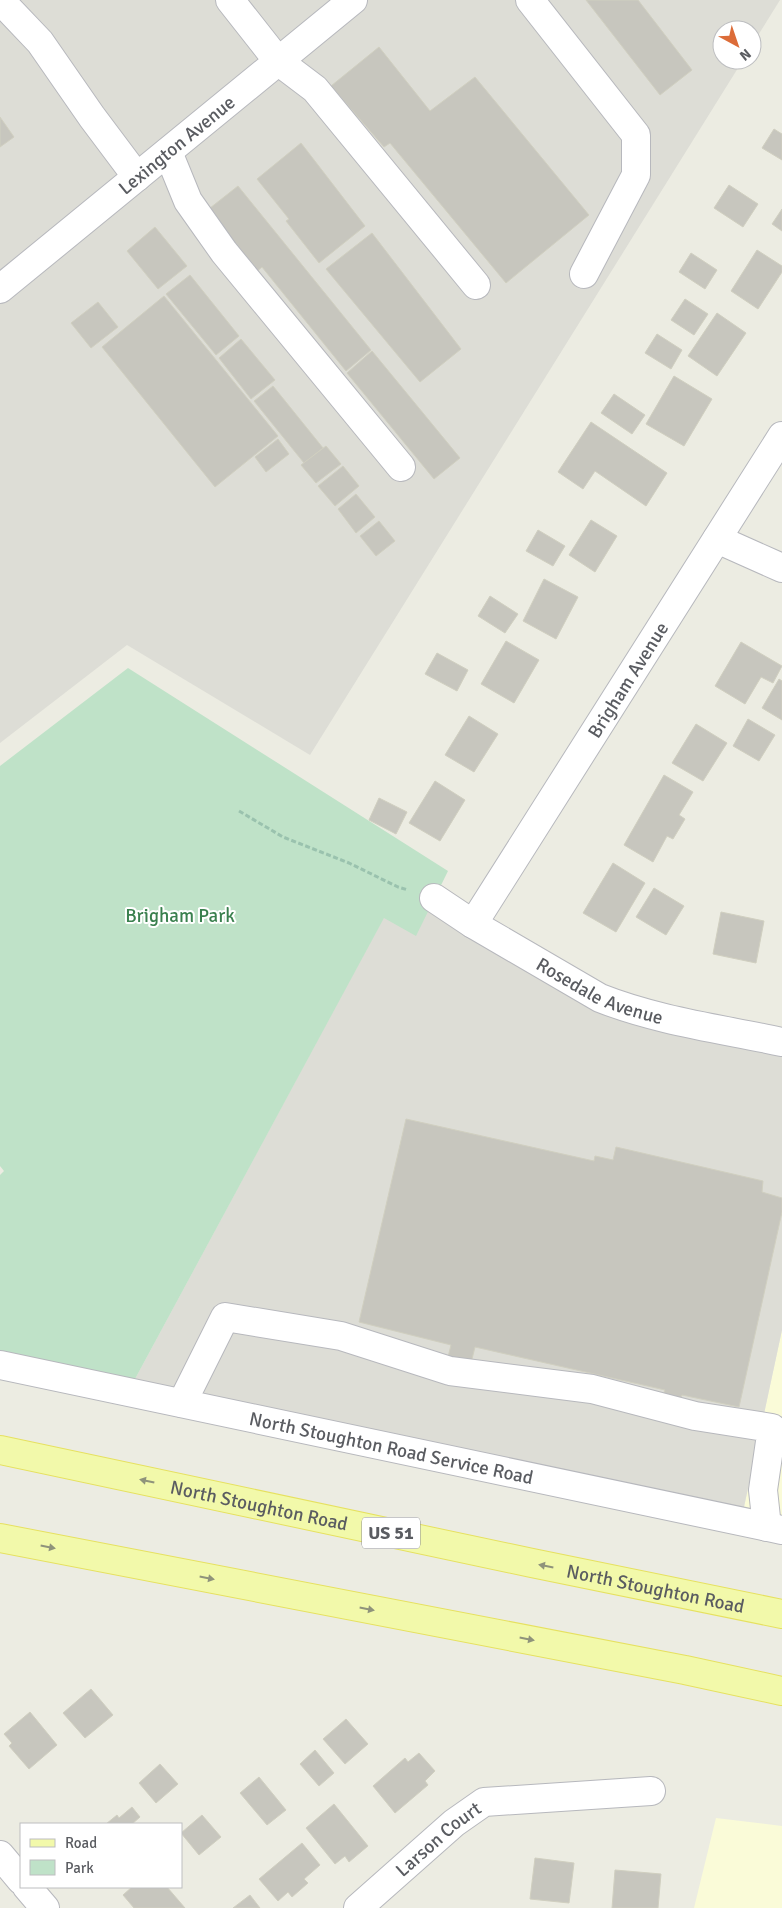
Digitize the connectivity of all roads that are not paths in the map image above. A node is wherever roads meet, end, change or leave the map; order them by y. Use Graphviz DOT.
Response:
graph roads {
  1 [pos="0,0"];
  2 [pos="230,0"];
  3 [pos="353,0"];
  4 [pos="530,0"];
  5 [pos="278,61"];
  6 [pos="168,152"];
  7 [pos="137,178"];
  8 [pos="584,274"];
  9 [pos="476,285"];
  10 [pos="0,289"];
  11 [pos="782,436"];
  12 [pos="401,467"];
  13 [pos="717,539"];
  14 [pos="782,568"];
  15 [pos="434,898"];
  16 [pos="473,924"];
  17 [pos="782,1042"];
  18 [pos="0,1365"];
  19 [pos="182,1403"];
  20 [pos="0,1450"];
  21 [pos="774,1528"];
  22 [pos="0,1538"];
  23 [pos="782,1614"];
  24 [pos="782,1691"];
  25 [pos="651,1791"];
  26 [pos="0,1855"];
  27 [pos="20,1879"];
  28 [pos="28,1888"];
  29 [pos="45,1908"];
  30 [pos="358,1908"];
  1 -- 7 [label="street"];
  2 -- 5 [label="street"];
  3 -- 5 [label="street, Lexington Avenue"];
  4 -- 8 [label="street"];
  5 -- 6 [label="street, Lexington Avenue"];
  5 -- 9 [label="street"];
  6 -- 7 [label="street, Lexington Avenue"];
  6 -- 12 [label="street"];
  7 -- 10 [label="street, Lexington Avenue"];
  11 -- 13 [label="street, Brigham Avenue"];
  13 -- 14 [label="street"];
  13 -- 16 [label="street, Brigham Avenue"];
  15 -- 16 [label="street, Rosedale Avenue"];
  16 -- 17 [label="street, Rosedale Avenue"];
  18 -- 19 [label="street, North Stoughton Road Service Road"];
  19 -- 21 [label="street, North Stoughton Road Service Road"];
  19 -- 21 [label="street"];
  23 -- 20 [label="main road, North Stoughton Road / US 51, one-way"];
  22 -- 24 [label="main road, one-way"];
  25 -- 30 [label="street, Larson Court"];
  26 -- 27 [label="street"];
  28 -- 29 [label="street"];
}
